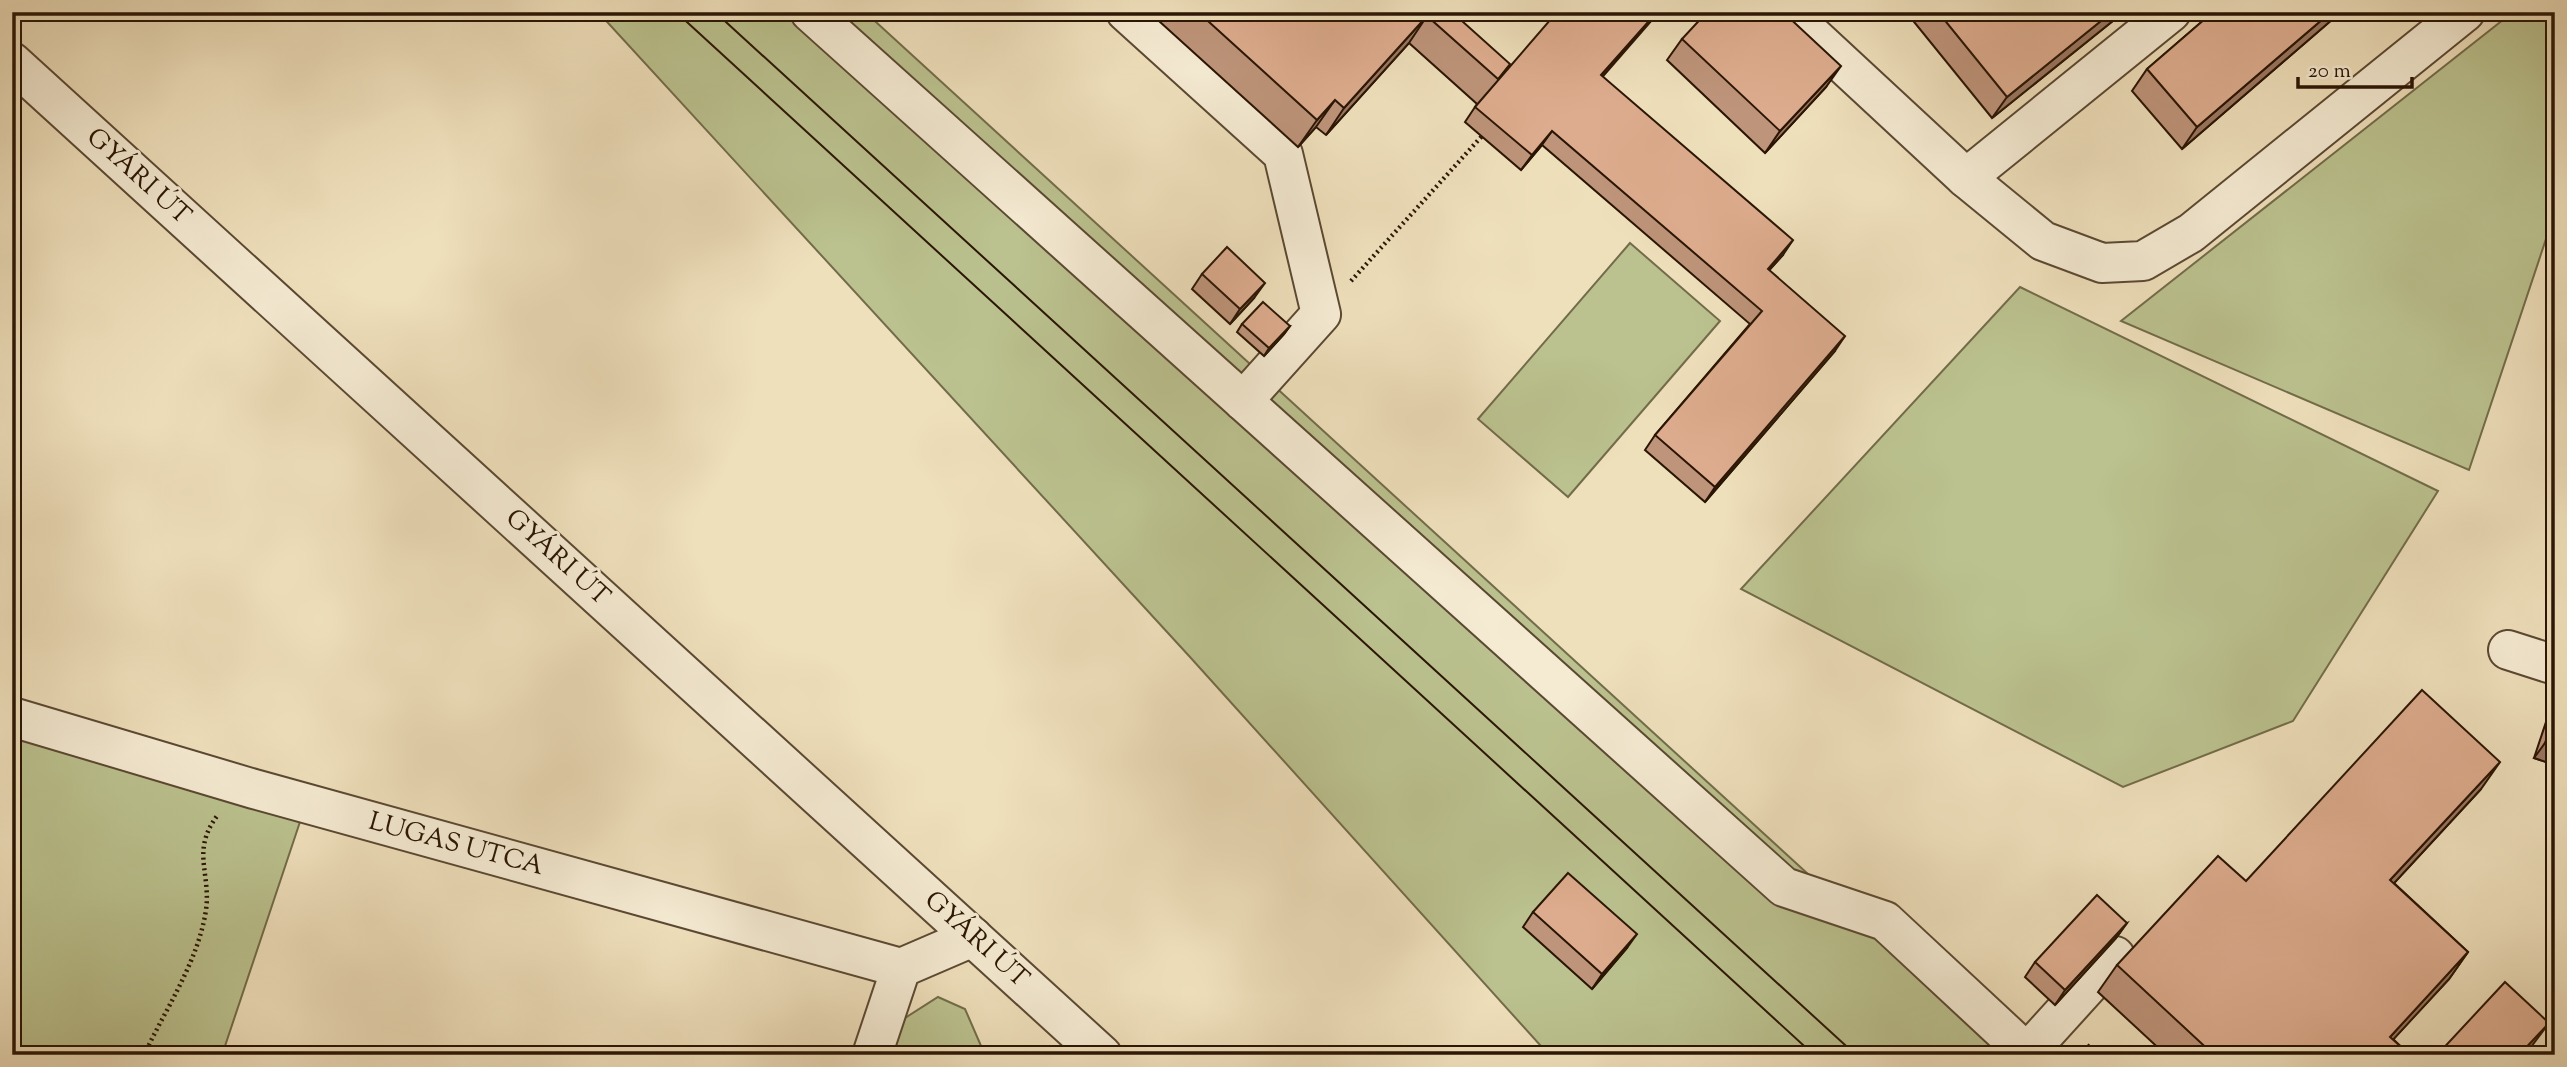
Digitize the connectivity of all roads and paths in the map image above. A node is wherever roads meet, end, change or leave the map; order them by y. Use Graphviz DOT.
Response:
graph roads {
  1 [pos="810,12"];
  2 [pos="1126,12"];
  3 [pos="1787,12"];
  4 [pos="2171,12"];
  5 [pos="2465,12"];
  6 [pos="12,62"];
  7 [pos="1482,136"];
  8 [pos="1966,178"];
  9 [pos="1321,314"];
  10 [pos="1243,401"];
  11 [pos="2508,650"];
  12 [pos="2555,665"];
  13 [pos="12,717"];
  14 [pos="254,789"];
  15 [pos="973,937"];
  16 [pos="2115,956"];
  17 [pos="901,968"];
  18 [pos="2028,1054"];
  19 [pos="144,1055"];
  20 [pos="872,1055"];
  21 [pos="1102,1055"];
  1 -- 10 [label="street"];
  2 -- 9 [label="street"];
  3 -- 8 [label="street"];
  4 -- 8 [label="street"];
  5 -- 8 [label="street"];
  6 -- 15 [label="street, GYÁRI ÚT"];
  7 -- 9 [label="path"];
  9 -- 10 [label="street"];
  10 -- 18 [label="street"];
  11 -- 12 [label="street"];
  13 -- 14 [label="street, LUGAS UTCA"];
  14 -- 17 [label="street, LUGAS UTCA"];
  14 -- 19 [label="path"];
  15 -- 17 [label="street"];
  15 -- 21 [label="street, GYÁRI ÚT"];
  16 -- 18 [label="street"];
  17 -- 20 [label="street"];
}
